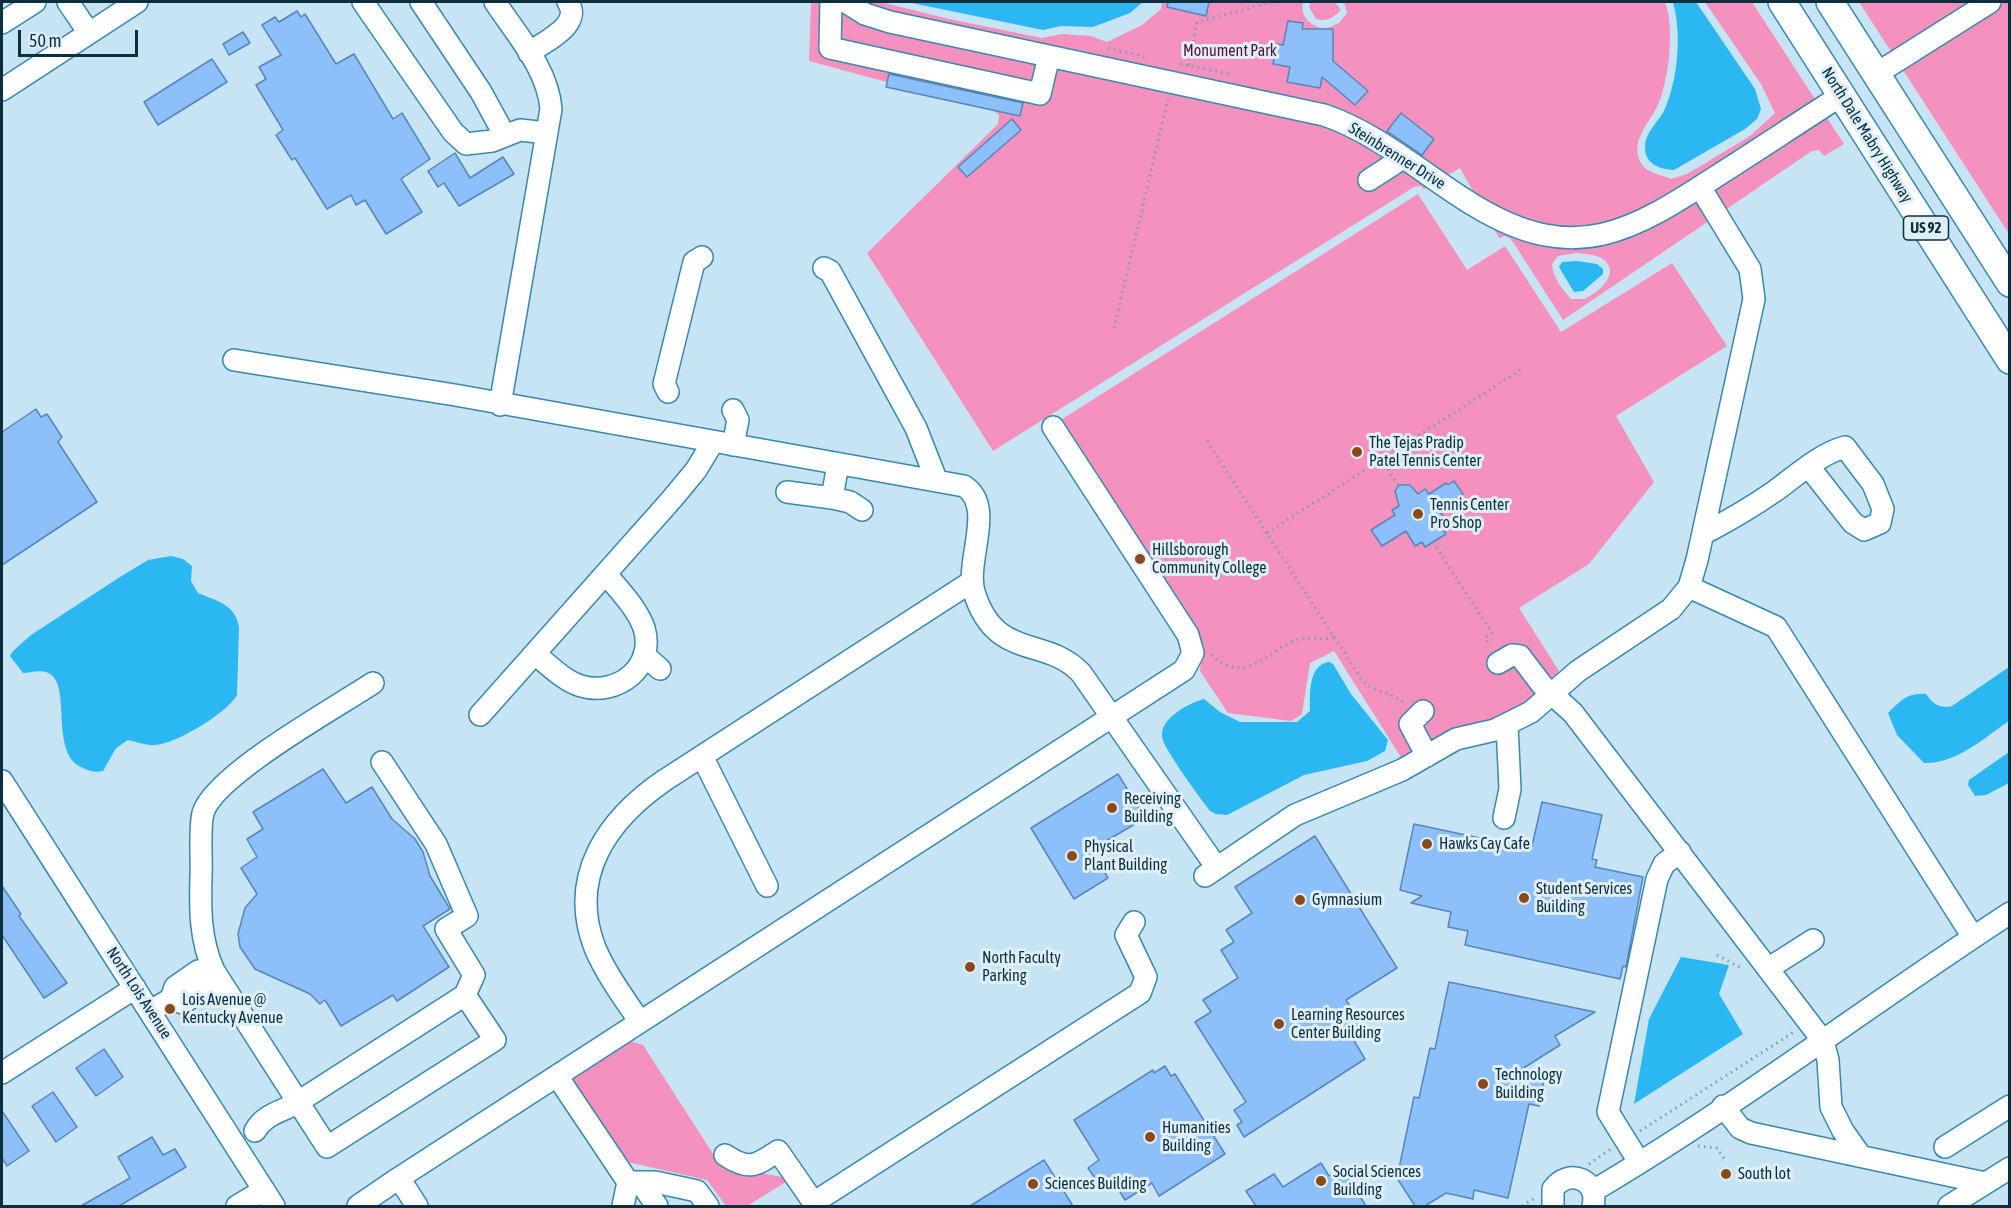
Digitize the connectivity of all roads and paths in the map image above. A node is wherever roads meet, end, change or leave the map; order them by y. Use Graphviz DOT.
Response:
graph roads {
  1 [pos="35,2"];
  2 [pos="68,2"];
  3 [pos="135,2"];
  4 [pos="363,2"];
  5 [pos="421,2"];
  6 [pos="495,2"];
  7 [pos="568,2"];
  8 [pos="831,2"];
  9 [pos="846,2"];
  10 [pos="1274,2"];
  11 [pos="1782,2"];
  12 [pos="1830,2"];
  13 [pos="1990,2"];
  14 [pos="2,23"];
  15 [pos="89,33"];
  16 [pos="528,53"];
  17 [pos="1049,56"];
  18 [pos="1189,65"];
  19 [pos="1876,74"];
  20 [pos="5,80"];
  21 [pos="1168,95"];
  22 [pos="1842,95"];
  23 [pos="547,132"];
  24 [pos="505,136"];
  25 [pos="1403,158"];
  26 [pos="1369,180"];
  27 [pos="1700,186"];
  28 [pos="702,257"];
  29 [pos="824,268"];
  30 [pos="2010,283"];
  31 [pos="1114,328"];
  32 [pos="234,360"];
  33 [pos="2010,360"];
  34 [pos="1522,369"];
  35 [pos="668,392"];
  36 [pos="500,405"];
  37 [pos="733,410"];
  38 [pos="1053,427"];
  39 [pos="1207,441"];
  40 [pos="723,443"];
  41 [pos="1381,459"];
  42 [pos="837,464"];
  43 [pos="1809,467"];
  44 [pos="936,479"];
  45 [pos="1398,485"];
  46 [pos="787,492"];
  47 [pos="832,498"];
  48 [pos="862,510"];
  49 [pos="1267,533"];
  50 [pos="1703,534"];
  51 [pos="1433,542"];
  52 [pos="606,574"];
  53 [pos="971,582"];
  54 [pos="1689,587"];
  55 [pos="1334,637"];
  56 [pos="535,654"];
  57 [pos="644,655"];
  58 [pos="1211,655"];
  59 [pos="1500,662"];
  60 [pos="660,669"];
  61 [pos="373,683"];
  62 [pos="1554,695"];
  63 [pos="1419,713"];
  64 [pos="480,715"];
  65 [pos="1113,718"];
  66 [pos="1507,725"];
  67 [pos="702,756"];
  68 [pos="1427,756"];
  69 [pos="382,762"];
  70 [pos="2,782"];
  71 [pos="1504,818"];
  72 [pos="1680,852"];
  73 [pos="767,886"];
  74 [pos="2010,913"];
  75 [pos="1134,922"];
  76 [pos="1973,937"];
  77 [pos="1813,939"];
  78 [pos="1717,955"];
  79 [pos="1769,968"];
  80 [pos="1748,971"];
  81 [pos="211,973"];
  82 [pos="135,988"];
  83 [pos="465,995"];
  84 [pos="150,1011"];
  85 [pos="640,1022"];
  86 [pos="1787,1024"];
  87 [pos="1823,1041"];
  88 [pos="2,1073"];
  89 [pos="557,1076"];
  90 [pos="294,1104"];
  91 [pos="1723,1106"];
  92 [pos="2010,1106"];
  93 [pos="1637,1133"];
  94 [pos="234,1143"];
  95 [pos="1945,1148"];
  96 [pos="1691,1151"];
  97 [pos="725,1155"];
  98 [pos="1860,1155"];
  99 [pos="1725,1160"];
  100 [pos="1639,1162"];
  101 [pos="2010,1168"];
  102 [pos="399,1178"];
  103 [pos="634,1182"];
  104 [pos="1985,1183"];
  105 [pos="269,1198"];
  106 [pos="1593,1199"];
  107 [pos="814,1205"];
  108 [pos="237,1206"];
  109 [pos="358,1206"];
  110 [pos="417,1206"];
  111 [pos="623,1206"];
  112 [pos="657,1206"];
  113 [pos="708,1206"];
  114 [pos="1553,1206"];
  115 [pos="1949,1206"];
  1 -- 14 [label="street"];
  2 -- 15 [label="street"];
  3 -- 15 [label="street"];
  4 -- 24 [label="street"];
  5 -- 24 [label="street"];
  6 -- 16 [label="street"];
  7 -- 16 [label="street"];
  8 -- 17 [label="street"];
  9 -- 17 [label="street, Steinbrenner Drive"];
  10 -- 18 [label="path"];
  11 -- 22 [label="main road, North Dale Mabry Highway / US 92"];
  12 -- 19 [label="main road, US 92"];
  13 -- 19 [label="street"];
  15 -- 20 [label="street"];
  16 -- 23 [label="street"];
  17 -- 25 [label="street, Steinbrenner Drive"];
  19 -- 22 [label="main road"];
  19 -- 30 [label="main road, US 92"];
  21 -- 31 [label="path"];
  22 -- 27 [label="street, Steinbrenner Drive"];
  22 -- 33 [label="main road, North Dale Mabry Highway / US 92"];
  23 -- 24 [label="street"];
  23 -- 36 [label="street"];
  25 -- 26 [label="street"];
  25 -- 27 [label="street, Steinbrenner Drive"];
  27 -- 50 [label="street"];
  28 -- 35 [label="street"];
  29 -- 44 [label="street"];
  32 -- 36 [label="street"];
  34 -- 41 [label="path"];
  36 -- 40 [label="street"];
  37 -- 40 [label="street"];
  38 -- 65 [label="street"];
  39 -- 49 [label="path"];
  40 -- 42 [label="street"];
  40 -- 52 [label="street"];
  41 -- 45 [label="path"];
  41 -- 49 [label="path"];
  42 -- 44 [label="street"];
  42 -- 47 [label="street"];
  43 -- 50 [label="street"];
  44 -- 53 [label="street"];
  46 -- 47 [label="street"];
  47 -- 48 [label="street"];
  49 -- 55 [label="path"];
  50 -- 54 [label="street"];
  51 -- 59 [label="path"];
  52 -- 56 [label="street"];
  52 -- 57 [label="street"];
  53 -- 65 [label="street"];
  53 -- 67 [label="street"];
  54 -- 62 [label="street"];
  54 -- 76 [label="street"];
  55 -- 58 [label="path"];
  55 -- 63 [label="path"];
  56 -- 57 [label="street"];
  56 -- 64 [label="street"];
  57 -- 60 [label="street"];
  59 -- 62 [label="street"];
  61 -- 81 [label="street"];
  62 -- 66 [label="street"];
  62 -- 72 [label="street"];
  63 -- 68 [label="street"];
  65 -- 68 [label="street"];
  65 -- 85 [label="street"];
  66 -- 68 [label="street"];
  66 -- 71 [label="street"];
  67 -- 73 [label="street"];
  67 -- 85 [label="street"];
  69 -- 83 [label="street"];
  70 -- 82 [label="street, North Lois Avenue"];
  72 -- 79 [label="street"];
  72 -- 100 [label="street"];
  74 -- 76 [label="street"];
  75 -- 107 [label="street"];
  76 -- 87 [label="street"];
  77 -- 79 [label="street"];
  78 -- 80 [label="path"];
  79 -- 87 [label="street"];
  81 -- 84 [label="street"];
  81 -- 90 [label="street"];
  82 -- 84 [label="street, North Lois Avenue"];
  82 -- 88 [label="street"];
  83 -- 90 [label="street"];
  83 -- 90 [label="street"];
  84 -- 94 [label="street, North Lois Avenue"];
  85 -- 89 [label="street"];
  86 -- 93 [label="path"];
  87 -- 91 [label="street"];
  87 -- 98 [label="street"];
  89 -- 102 [label="street"];
  89 -- 103 [label="street"];
  90 -- 94 [label="street"];
  91 -- 98 [label="street"];
  91 -- 100 [label="street"];
  92 -- 95 [label="street"];
  94 -- 105 [label="street, North Lois Avenue"];
  96 -- 99 [label="path"];
  97 -- 107 [label="street"];
  98 -- 104 [label="street"];
  100 -- 106 [label="street"];
  101 -- 104 [label="street"];
  102 -- 109 [label="street"];
  102 -- 110 [label="street"];
  103 -- 111 [label="street"];
  103 -- 112 [label="street"];
  103 -- 113 [label="street"];
  104 -- 115 [label="street"];
  105 -- 108 [label="street"];
  106 -- 114 [label="street"];
}
